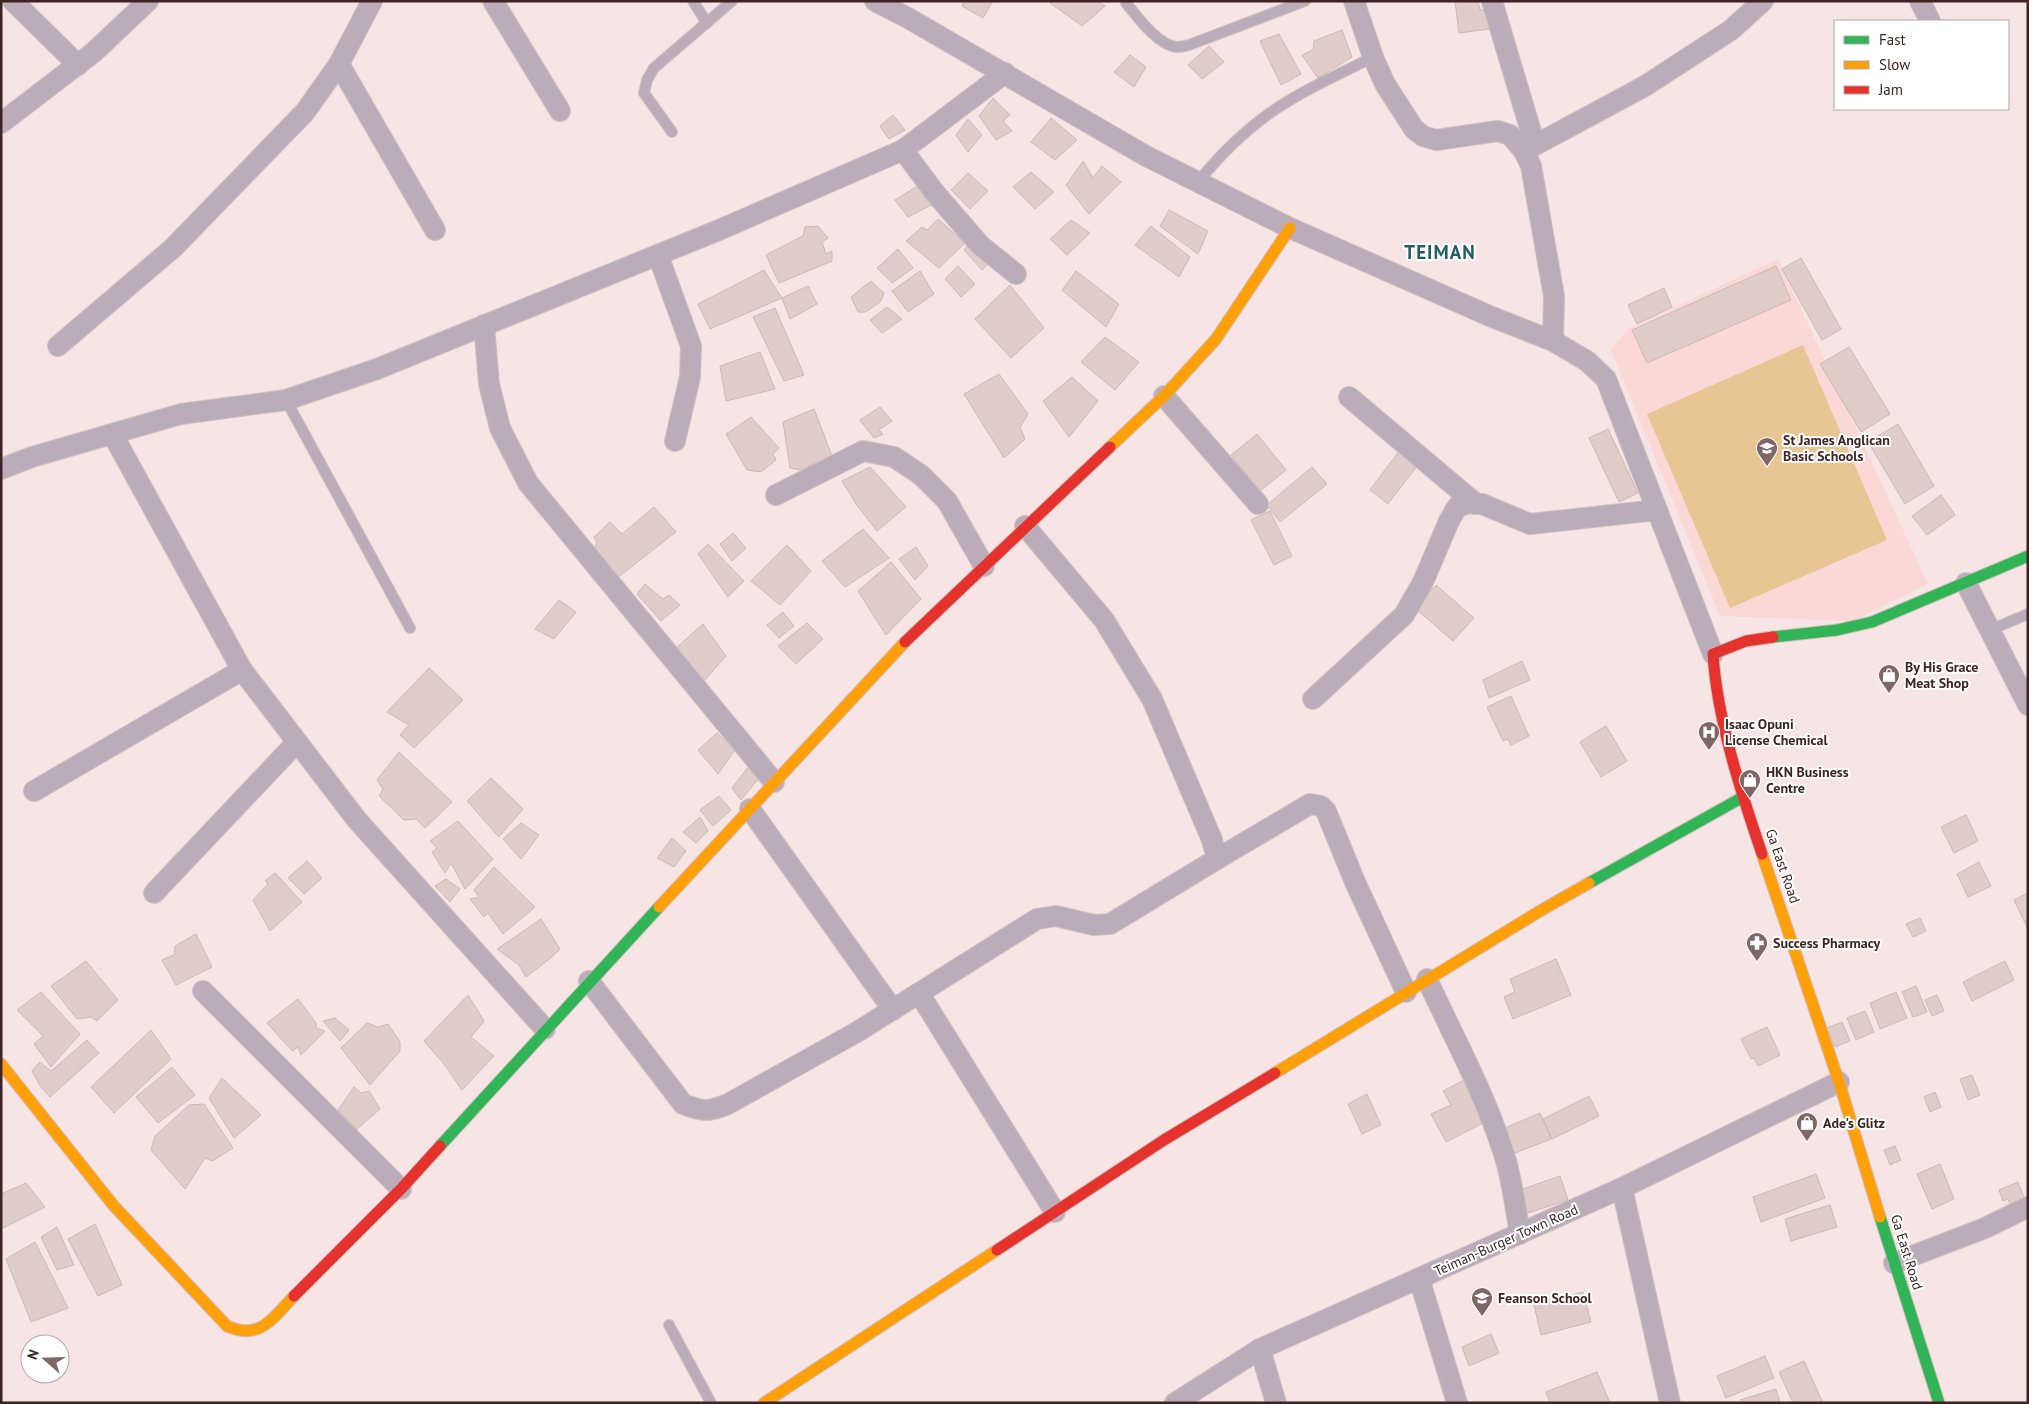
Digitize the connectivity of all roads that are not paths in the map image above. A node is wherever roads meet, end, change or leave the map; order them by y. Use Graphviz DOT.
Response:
graph roads {
  1 [pos="14,1"];
  2 [pos="148,1"];
  3 [pos="372,1"];
  4 [pos="493,1"];
  5 [pos="693,1"];
  6 [pos="732,1"];
  7 [pos="874,1"];
  8 [pos="1305,1"];
  9 [pos="1354,1"];
  10 [pos="1492,1"];
  11 [pos="1763,1"];
  12 [pos="1920,1"];
  13 [pos="1126,3"];
  14 [pos="1930,20"];
  15 [pos="707,23"];
  16 [pos="1373,57"];
  17 [pos="339,64"];
  18 [pos="78,65"];
  19 [pos="1005,74"];
  20 [pos="560,111"];
  21 [pos="1,123"];
  22 [pos="672,132"];
  23 [pos="1529,148"];
  24 [pos="903,150"];
  25 [pos="1198,182"];
  26 [pos="1290,228"];
  27 [pos="435,230"];
  28 [pos="658,255"];
  29 [pos="1016,274"];
  30 [pos="484,325"];
  31 [pos="1554,341"];
  32 [pos="58,346"];
  33 [pos="1164,396"];
  34 [pos="1349,398"];
  35 [pos="286,400"];
  36 [pos="113,435"];
  37 [pos="674,441"];
  38 [pos="1,469"];
  39 [pos="776,495"];
  40 [pos="1258,504"];
  41 [pos="1476,504"];
  42 [pos="1656,510"];
  43 [pos="1025,526"];
  44 [pos="2028,556"];
  45 [pos="984,566"];
  46 [pos="1966,583"];
  47 [pos="2028,614"];
  48 [pos="410,628"];
  49 [pos="1990,630"];
  50 [pos="1713,654"];
  51 [pos="242,670"];
  52 [pos="1314,699"];
  53 [pos="2028,705"];
  54 [pos="297,742"];
  55 [pos="774,782"];
  56 [pos="34,791"];
  57 [pos="1743,797"];
  58 [pos="750,808"];
  59 [pos="1217,860"];
  60 [pos="154,893"];
  61 [pos="1427,980"];
  62 [pos="590,981"];
  63 [pos="203,991"];
  64 [pos="1406,992"];
  65 [pos="919,993"];
  66 [pos="893,1010"];
  67 [pos="545,1028"];
  68 [pos="1,1064"];
  69 [pos="1839,1082"];
  70 [pos="1622,1188"];
  71 [pos="401,1189"];
  72 [pos="2028,1208"];
  73 [pos="1055,1212"];
  74 [pos="1520,1234"];
  75 [pos="1894,1263"];
  76 [pos="1419,1278"];
  77 [pos="669,1325"];
  78 [pos="1260,1349"];
  79 [pos="710,1403"];
  80 [pos="764,1403"];
  81 [pos="1175,1403"];
  82 [pos="1276,1403"];
  83 [pos="1457,1403"];
  84 [pos="1670,1403"];
  85 [pos="1939,1403"];
  1 -- 18 [label="street"];
  2 -- 18 [label="street"];
  3 -- 17 [label="street"];
  4 -- 20 [label="street"];
  5 -- 15 [label="lane"];
  6 -- 15 [label="lane"];
  7 -- 19 [label="street"];
  8 -- 13 [label="lane"];
  9 -- 16 [label="street"];
  10 -- 23 [label="street"];
  11 -- 23 [label="street"];
  12 -- 14 [label="street"];
  15 -- 22 [label="lane"];
  16 -- 23 [label="street"];
  16 -- 25 [label="lane"];
  17 -- 27 [label="street"];
  17 -- 32 [label="street"];
  18 -- 21 [label="street"];
  19 -- 24 [label="street"];
  19 -- 25 [label="street"];
  23 -- 31 [label="street"];
  24 -- 28 [label="street"];
  24 -- 29 [label="street"];
  25 -- 26 [label="street"];
  26 -- 31 [label="street"];
  26 -- 33 [label="street"];
  28 -- 30 [label="street"];
  28 -- 37 [label="street"];
  30 -- 35 [label="street"];
  30 -- 55 [label="street"];
  31 -- 42 [label="street"];
  33 -- 40 [label="street"];
  33 -- 43 [label="street"];
  34 -- 41 [label="street"];
  35 -- 36 [label="street"];
  35 -- 48 [label="lane"];
  36 -- 38 [label="street"];
  36 -- 51 [label="street"];
  39 -- 45 [label="street"];
  41 -- 42 [label="street"];
  41 -- 52 [label="street"];
  42 -- 50 [label="street"];
  43 -- 45 [label="street"];
  43 -- 59 [label="street"];
  44 -- 46 [label="street"];
  45 -- 55 [label="street"];
  46 -- 49 [label="street"];
  46 -- 50 [label="street"];
  47 -- 49 [label="lane"];
  49 -- 53 [label="street"];
  50 -- 57 [label="street, Ga East Road"];
  51 -- 54 [label="street"];
  51 -- 56 [label="street"];
  54 -- 60 [label="street"];
  54 -- 67 [label="street"];
  55 -- 58 [label="street"];
  57 -- 61 [label="street"];
  57 -- 69 [label="street, Ga East Road"];
  58 -- 62 [label="street"];
  58 -- 66 [label="street"];
  59 -- 64 [label="street"];
  59 -- 65 [label="street"];
  61 -- 64 [label="street"];
  61 -- 74 [label="street"];
  62 -- 66 [label="street"];
  62 -- 67 [label="street"];
  63 -- 71 [label="street"];
  64 -- 73 [label="street"];
  65 -- 66 [label="street"];
  65 -- 73 [label="street"];
  67 -- 71 [label="street"];
  68 -- 71 [label="street"];
  69 -- 70 [label="street, Teiman-Burger Town Road"];
  69 -- 75 [label="street, Ga East Road"];
  70 -- 74 [label="street, Teiman-Burger Town Road"];
  70 -- 84 [label="street"];
  72 -- 75 [label="street"];
  73 -- 80 [label="street"];
  74 -- 76 [label="street, Teiman-Burger Town Road"];
  75 -- 85 [label="street, Ga East Road"];
  76 -- 78 [label="street, Teiman-Burger Town Road"];
  76 -- 83 [label="street"];
  77 -- 79 [label="lane"];
  78 -- 81 [label="street, Teiman-Burger Town Road"];
  78 -- 82 [label="street"];
}
